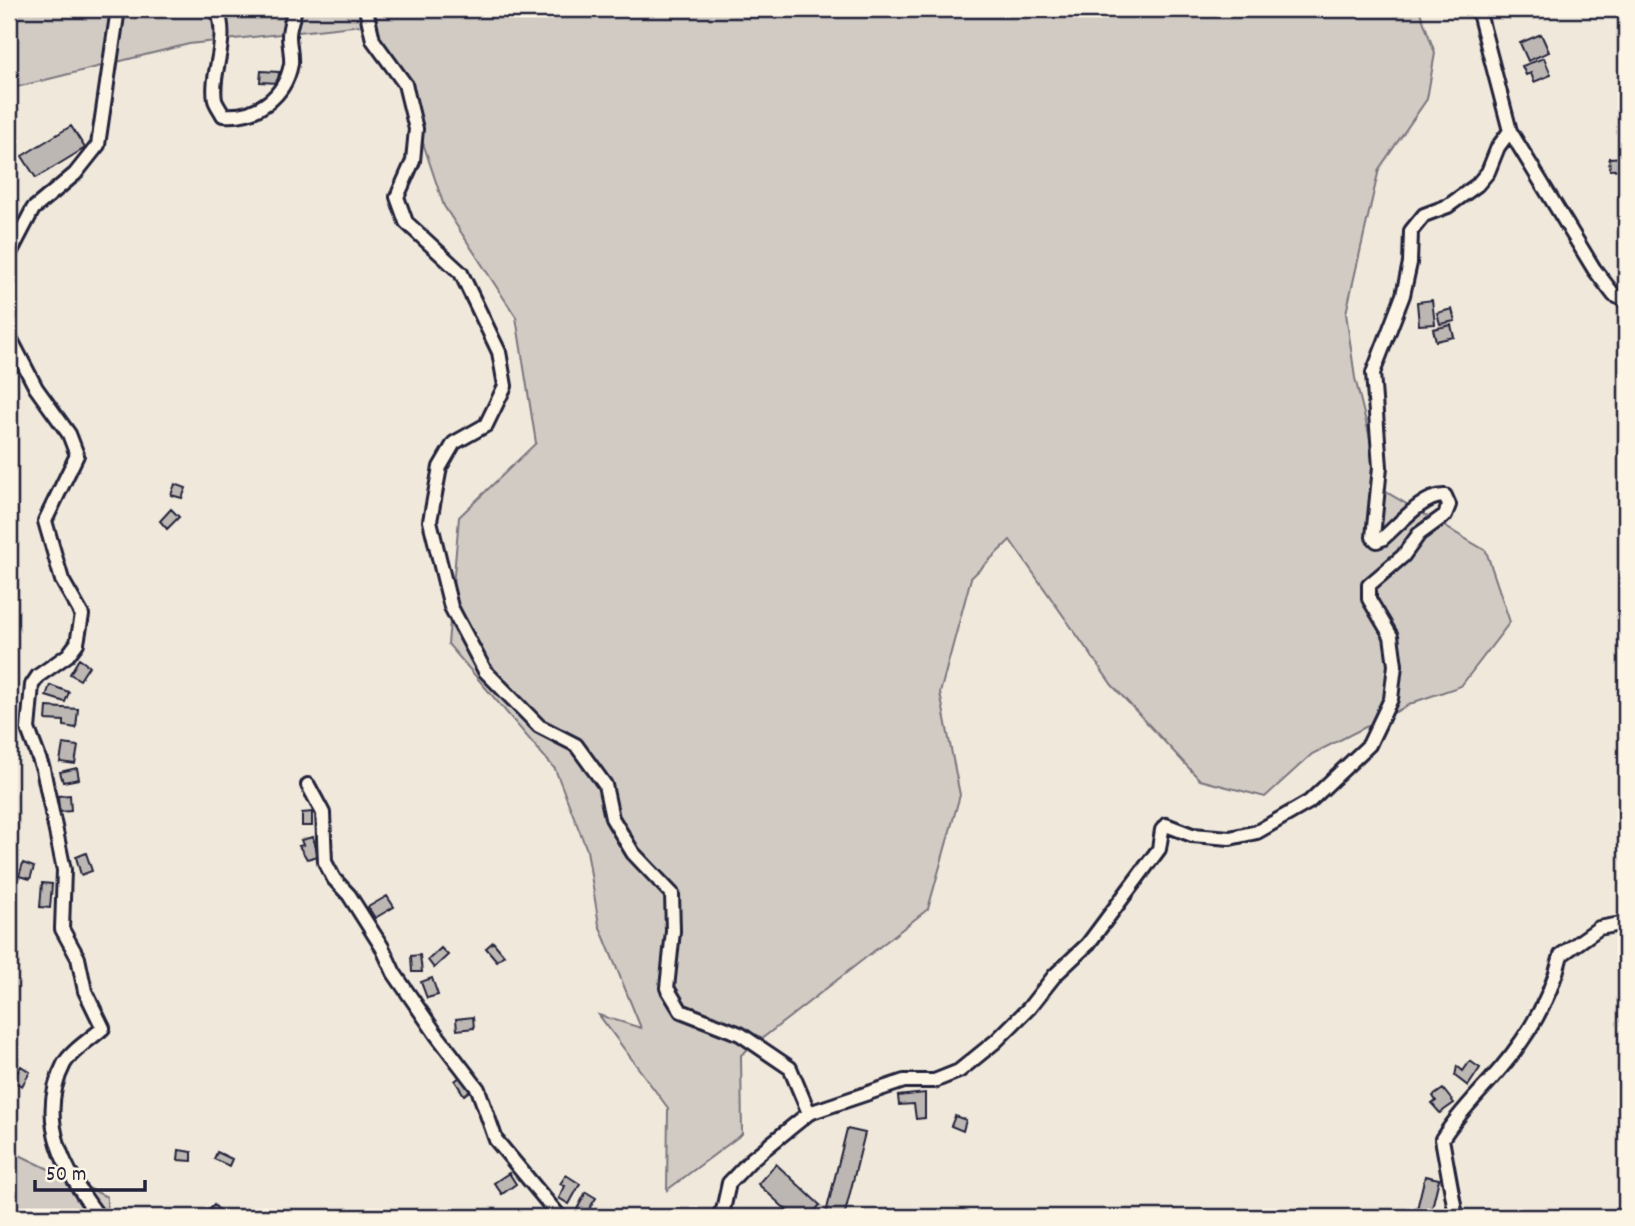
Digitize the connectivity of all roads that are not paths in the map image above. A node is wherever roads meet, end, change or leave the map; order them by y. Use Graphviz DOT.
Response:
graph roads {
  1 [pos="118,9"];
  2 [pos="217,9"];
  3 [pos="295,9"];
  4 [pos="366,9"];
  5 [pos="1478,9"];
  6 [pos="1510,131"];
  7 [pos="9,255"];
  8 [pos="1626,301"];
  9 [pos="9,336"];
  10 [pos="308,785"];
  11 [pos="1626,923"];
  12 [pos="809,1113"];
  13 [pos="99,1217"];
  14 [pos="560,1217"];
  15 [pos="717,1217"];
  16 [pos="1452,1217"];
  1 -- 7 [label="street"];
  2 -- 3 [label="street"];
  4 -- 12 [label="street"];
  5 -- 6 [label="street"];
  6 -- 8 [label="street"];
  6 -- 12 [label="street"];
  9 -- 13 [label="street"];
  10 -- 14 [label="street"];
  11 -- 16 [label="street"];
  12 -- 15 [label="street"];
}
